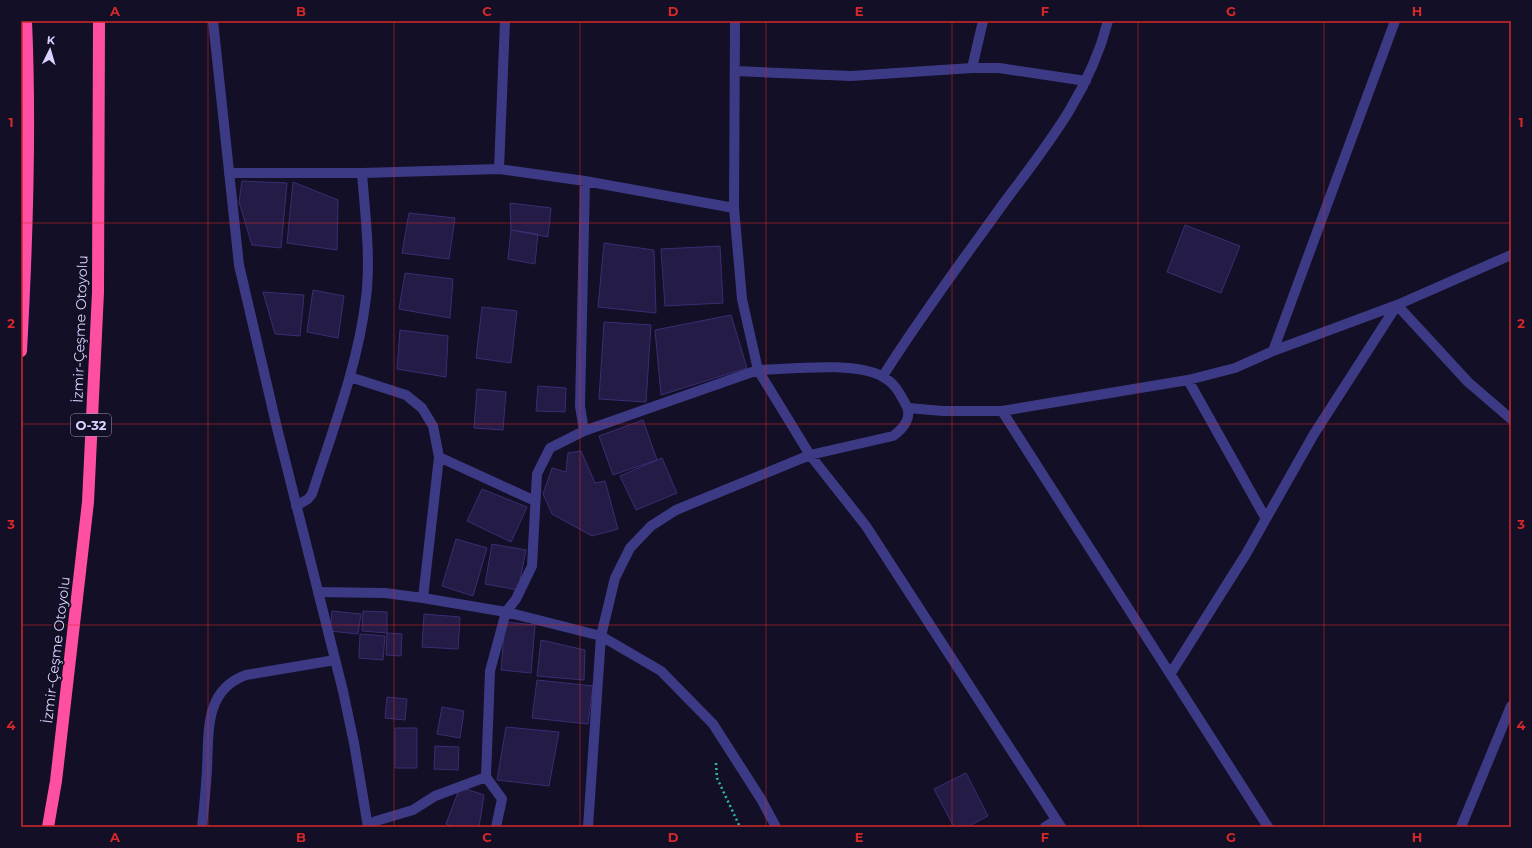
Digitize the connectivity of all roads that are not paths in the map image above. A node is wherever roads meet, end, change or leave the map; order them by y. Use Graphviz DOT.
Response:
graph roads {
  1 [pos="26,21"];
  2 [pos="99,21"];
  3 [pos="213,21"];
  4 [pos="505,21"];
  5 [pos="735,21"];
  6 [pos="983,21"];
  7 [pos="1108,21"];
  8 [pos="1395,21"];
  9 [pos="972,68"];
  10 [pos="735,71"];
  11 [pos="1086,81"];
  12 [pos="499,169"];
  13 [pos="229,173"];
  14 [pos="362,173"];
  15 [pos="585,181"];
  16 [pos="734,208"];
  17 [pos="1511,256"];
  18 [pos="1396,305"];
  19 [pos="21,351"];
  20 [pos="1273,351"];
  21 [pos="758,370"];
  22 [pos="883,376"];
  23 [pos="350,377"];
  24 [pos="1188,380"];
  25 [pos="908,408"];
  26 [pos="1002,411"];
  27 [pos="1511,420"];
  28 [pos="584,431"];
  29 [pos="810,455"];
  30 [pos="439,457"];
  31 [pos="535,501"];
  32 [pos="296,506"];
  33 [pos="1266,519"];
  34 [pos="318,592"];
  35 [pos="423,598"];
  36 [pos="506,612"];
  37 [pos="602,636"];
  38 [pos="335,660"];
  39 [pos="1171,673"];
  40 [pos="1511,706"];
  41 [pos="486,777"];
  42 [pos="1059,823"];
  43 [pos="368,826"];
  44 [pos="48,827"];
  45 [pos="202,827"];
  46 [pos="496,827"];
  47 [pos="588,827"];
  48 [pos="776,827"];
  49 [pos="1045,827"];
  50 [pos="1268,827"];
  51 [pos="1461,827"];
  1 -- 19 [label="highway"];
  2 -- 44 [label="highway, İzmir-Çeşme Otoyolu / O-32"];
  3 -- 13 [label="street"];
  4 -- 12 [label="street"];
  5 -- 10 [label="street"];
  6 -- 9 [label="street"];
  7 -- 11 [label="street"];
  8 -- 20 [label="street"];
  9 -- 10 [label="street"];
  9 -- 11 [label="street"];
  10 -- 16 [label="street"];
  11 -- 22 [label="street"];
  12 -- 14 [label="street"];
  12 -- 15 [label="street"];
  13 -- 14 [label="street"];
  13 -- 32 [label="street"];
  14 -- 23 [label="street"];
  15 -- 16 [label="street"];
  15 -- 28 [label="street"];
  16 -- 21 [label="street"];
  17 -- 18 [label="street"];
  18 -- 20 [label="street"];
  18 -- 27 [label="street"];
  18 -- 33 [label="street"];
  20 -- 24 [label="street"];
  21 -- 22 [label="street"];
  21 -- 28 [label="street"];
  21 -- 29 [label="street"];
  22 -- 25 [label="street"];
  23 -- 30 [label="street"];
  23 -- 32 [label="street"];
  24 -- 26 [label="street"];
  24 -- 33 [label="street"];
  25 -- 26 [label="street"];
  25 -- 29 [label="street"];
  26 -- 39 [label="street"];
  28 -- 31 [label="street"];
  29 -- 37 [label="street"];
  29 -- 42 [label="street"];
  30 -- 31 [label="street"];
  30 -- 35 [label="street"];
  31 -- 36 [label="street"];
  32 -- 34 [label="street"];
  33 -- 39 [label="street"];
  34 -- 35 [label="street"];
  34 -- 38 [label="street"];
  35 -- 36 [label="street"];
  36 -- 37 [label="street"];
  36 -- 41 [label="street"];
  37 -- 47 [label="street"];
  37 -- 48 [label="street"];
  38 -- 43 [label="street"];
  38 -- 45 [label="street"];
  39 -- 50 [label="street"];
  40 -- 51 [label="street"];
  41 -- 43 [label="street"];
  41 -- 46 [label="street"];
  42 -- 49 [label="street"];
}
